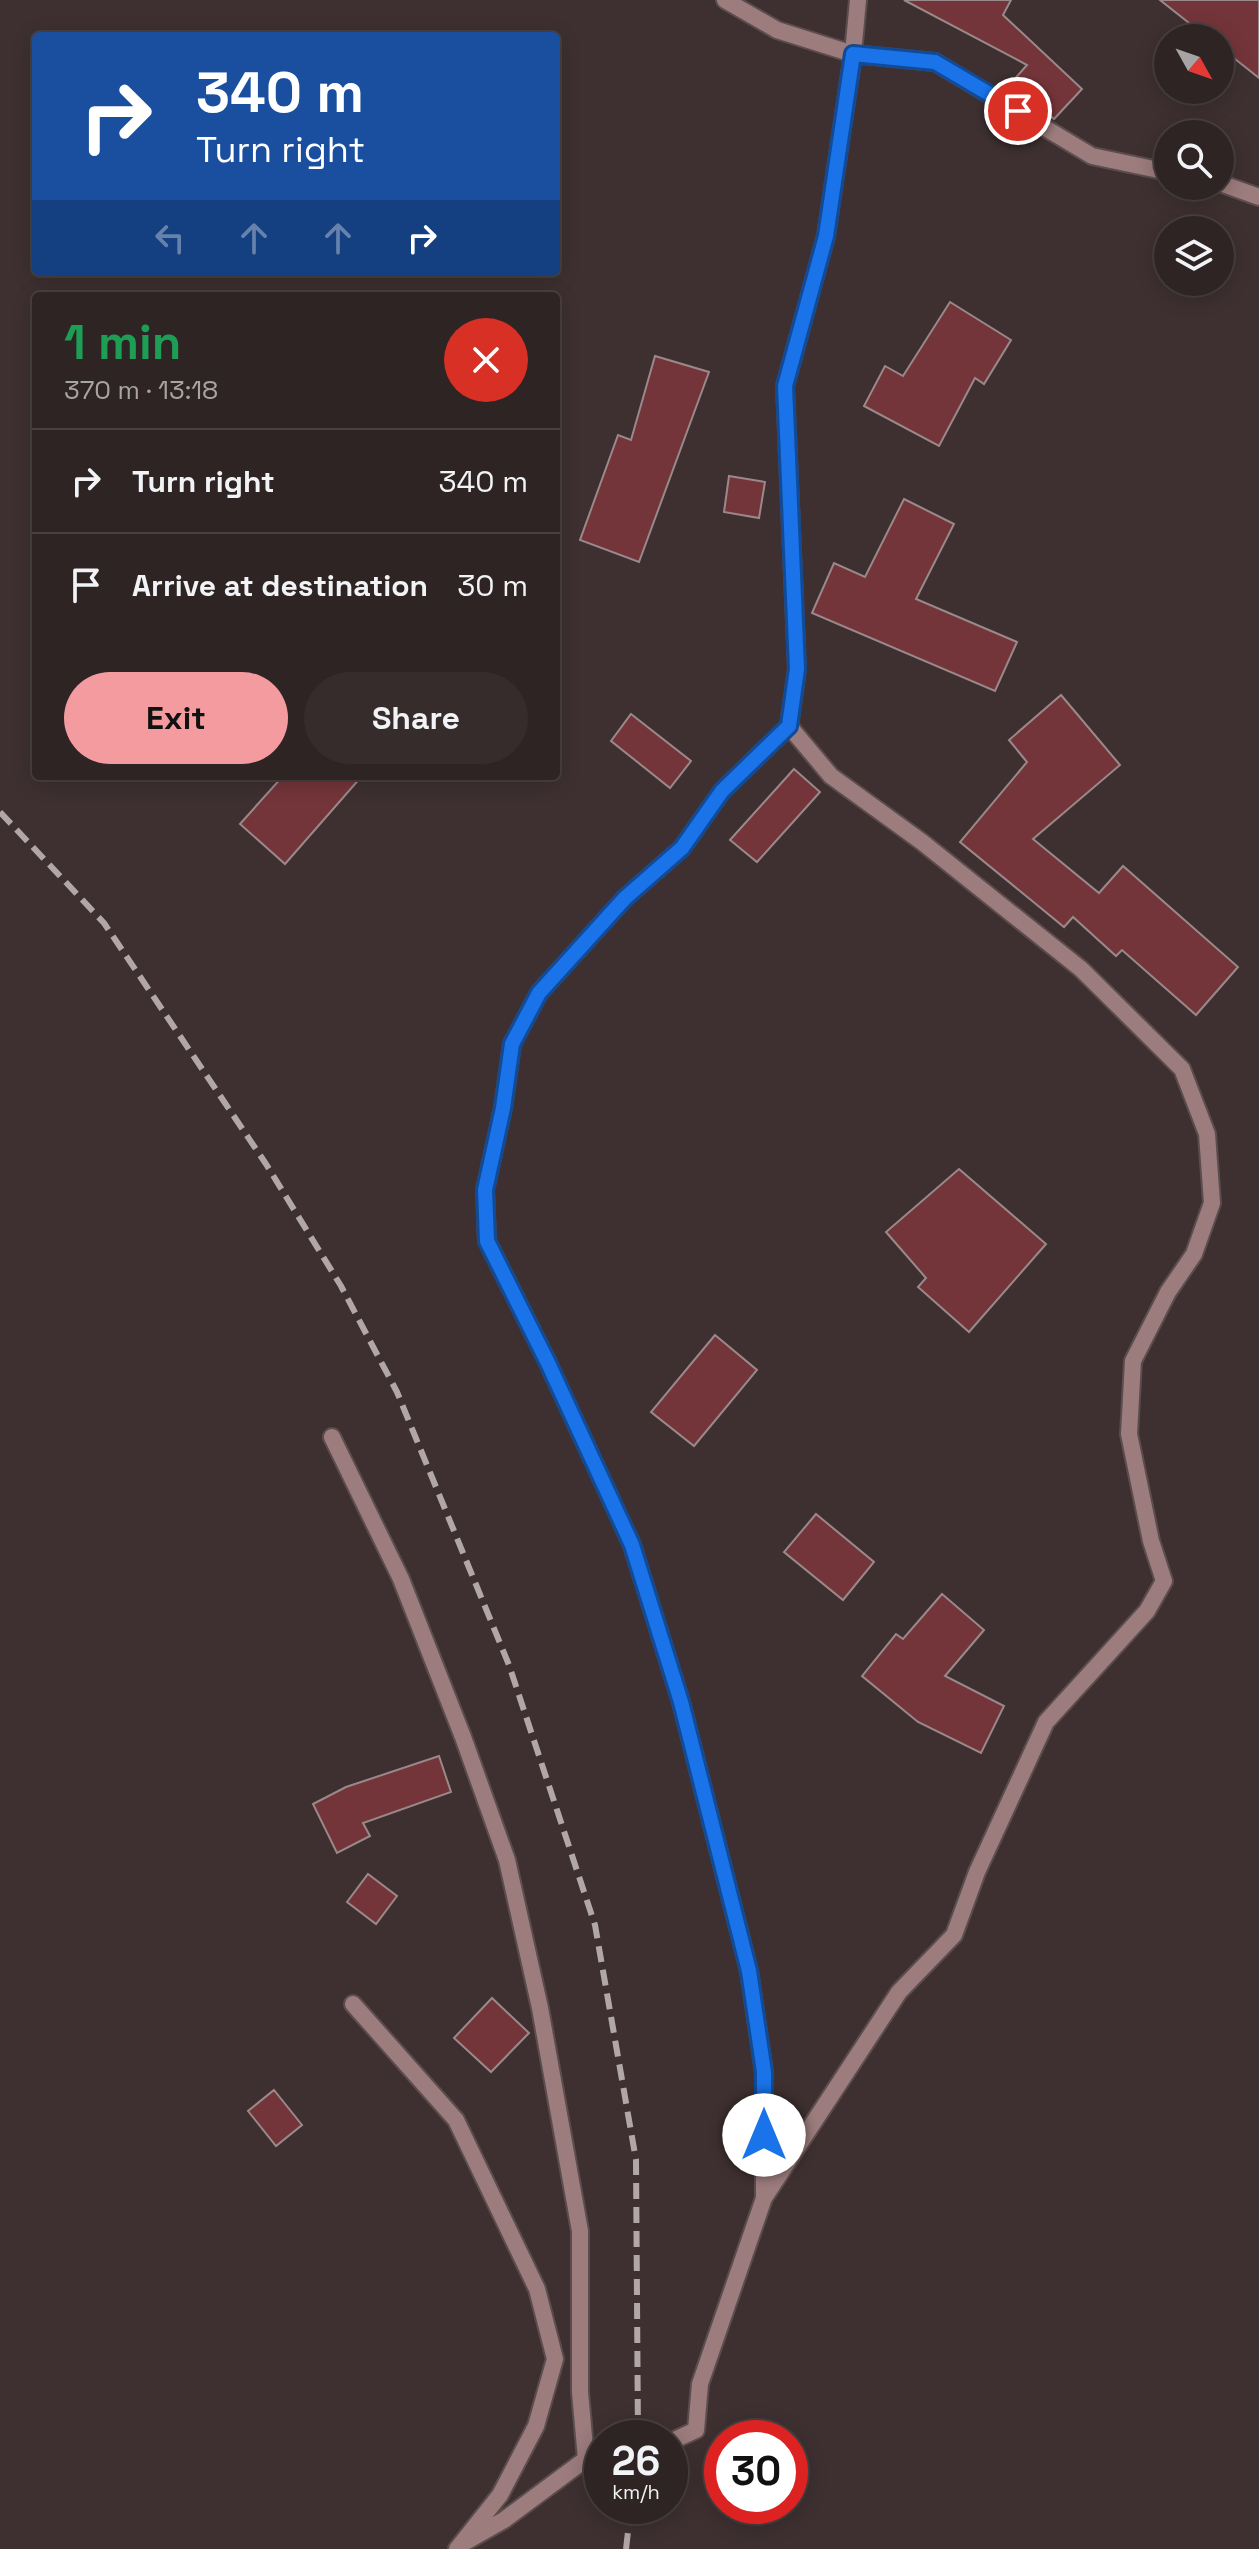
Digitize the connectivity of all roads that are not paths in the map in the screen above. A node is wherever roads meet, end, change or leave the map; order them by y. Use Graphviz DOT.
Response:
graph roads {
  1 [pos="725,0"];
  2 [pos="858,0"];
  3 [pos="853,54"];
  4 [pos="1154,169"];
  5 [pos="1234,188"];
  6 [pos="1259,197"];
  7 [pos="789,726"];
  8 [pos="332,1437"];
  9 [pos="353,2004"];
  10 [pos="764,2198"];
  11 [pos="586,2420"];
  12 [pos="688,2434"];
  13 [pos="584,2464"];
  14 [pos="458,2548"];
  1 -- 3 [label="street"];
  2 -- 3 [label="street"];
  3 -- 4 [label="street"];
  3 -- 7 [label="street"];
  5 -- 6 [label="street"];
  7 -- 10 [label="street"];
  7 -- 10 [label="street"];
  8 -- 11 [label="street"];
  9 -- 14 [label="street"];
  10 -- 12 [label="street"];
  13 -- 14 [label="street"];
}
